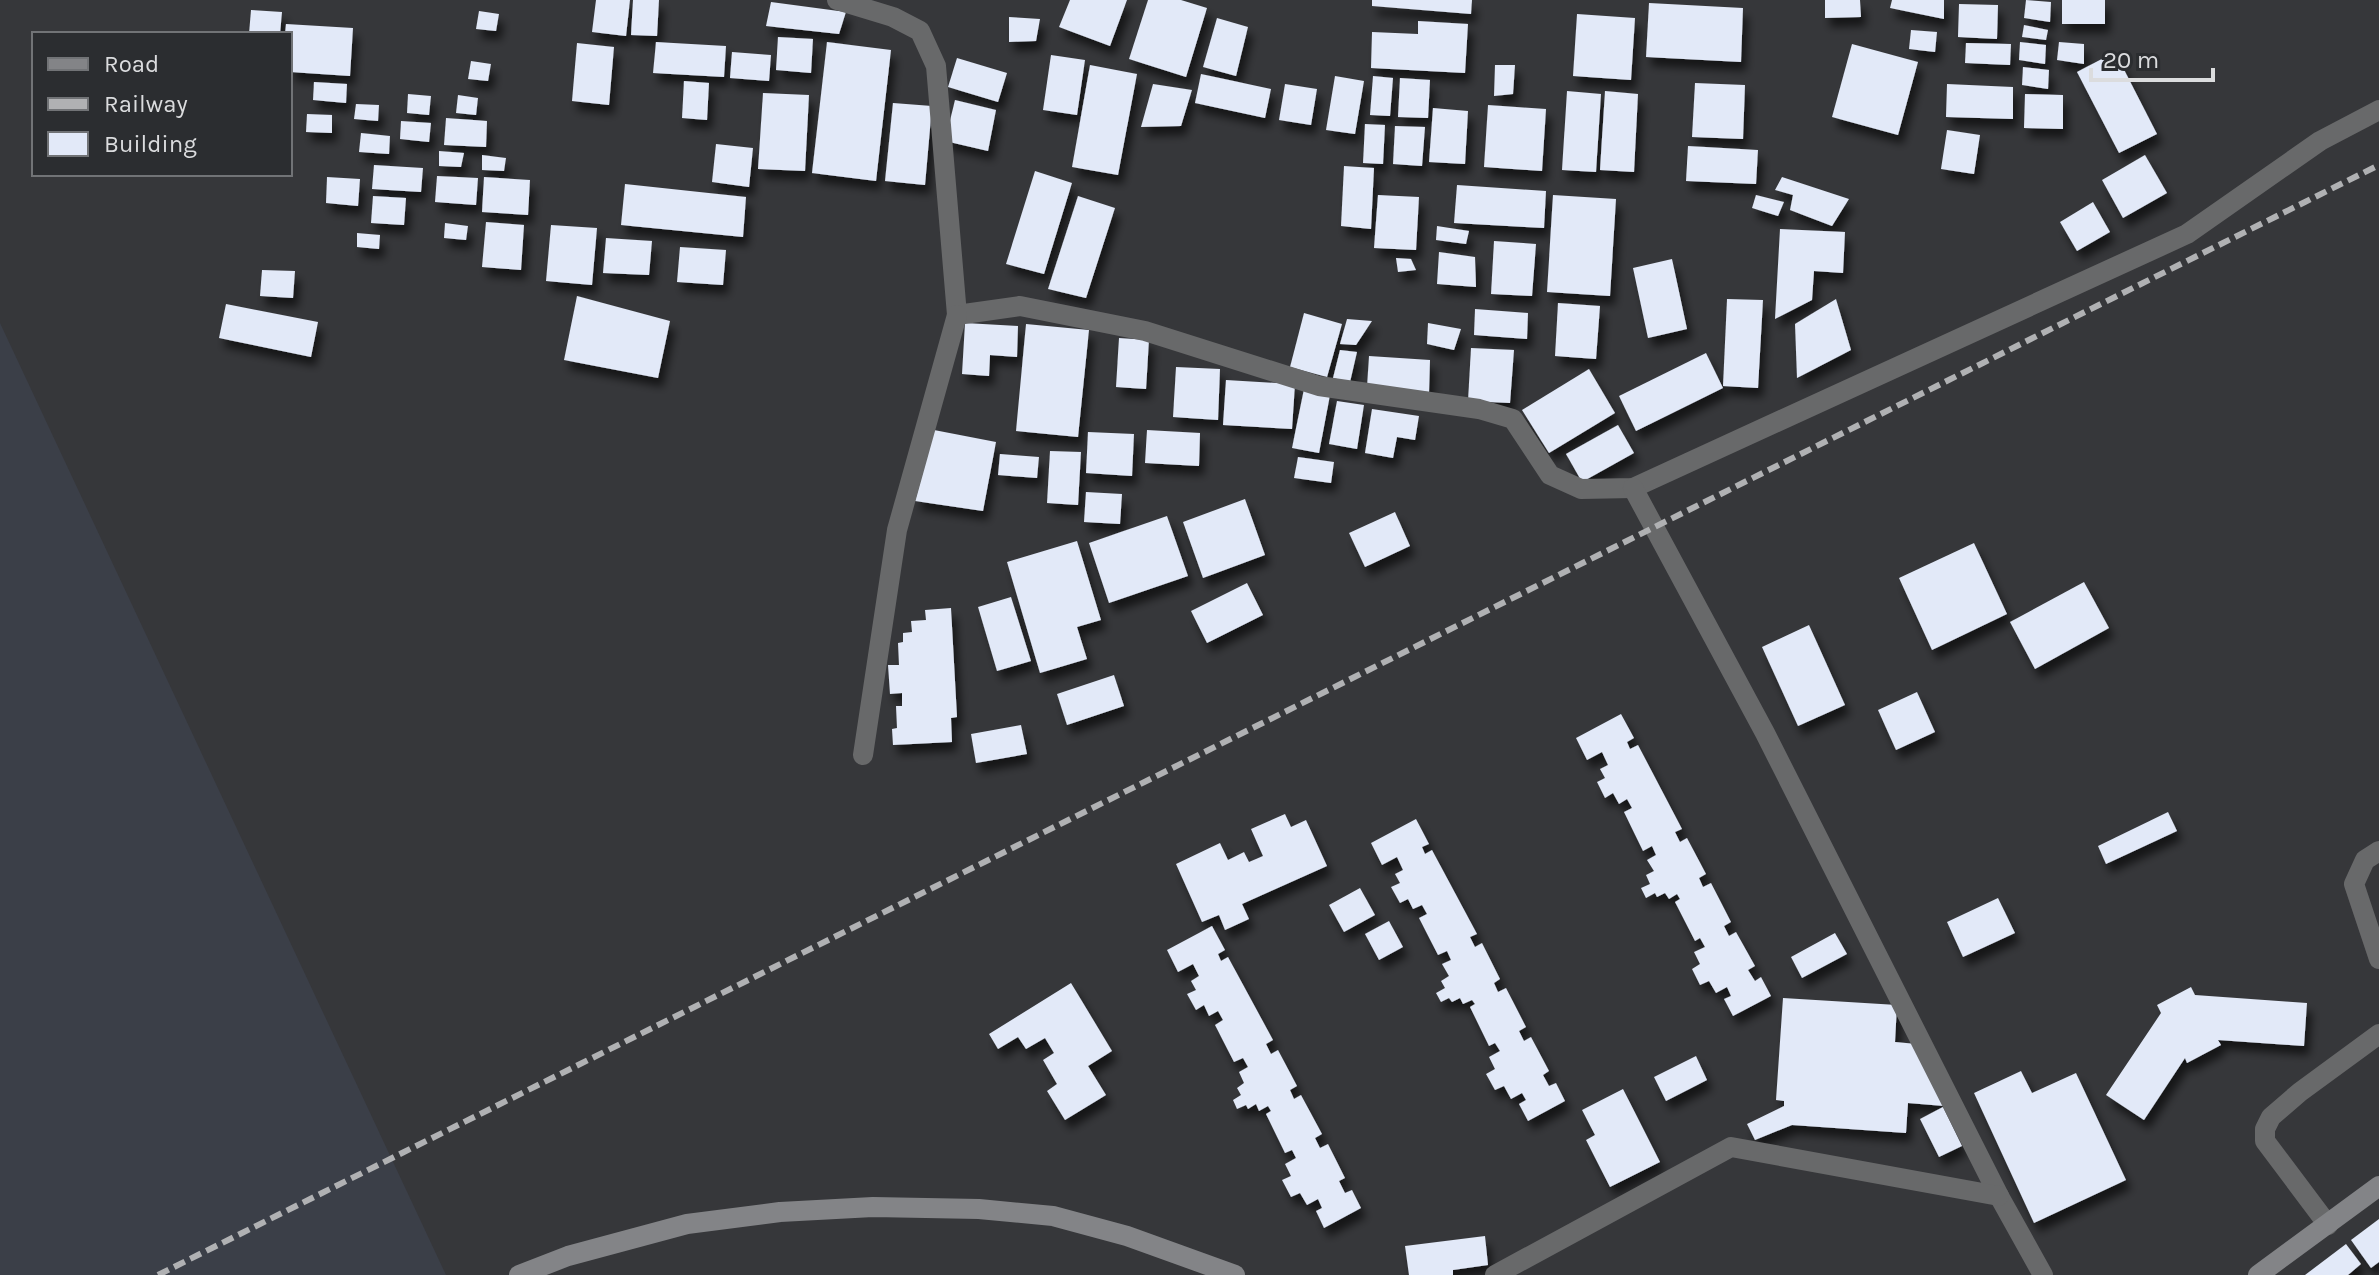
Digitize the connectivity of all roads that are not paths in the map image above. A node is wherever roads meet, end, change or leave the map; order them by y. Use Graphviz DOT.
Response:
graph roads {
  1 [pos="837,0"];
  2 [pos="2379,110"];
  3 [pos="957,315"];
  4 [pos="1633,488"];
  5 [pos="863,755"];
  6 [pos="2379,851"];
  7 [pos="2379,959"];
  8 [pos="2379,1034"];
  9 [pos="2379,1186"];
  10 [pos="1999,1196"];
  11 [pos="2328,1225"];
  12 [pos="519,1275"];
  13 [pos="1235,1275"];
  14 [pos="1495,1275"];
  15 [pos="2043,1275"];
  16 [pos="2258,1275"];
  1 -- 3 [label="street"];
  2 -- 4 [label="street"];
  3 -- 4 [label="street"];
  3 -- 5 [label="street"];
  4 -- 10 [label="street"];
  6 -- 7 [label="street"];
  8 -- 11 [label="street"];
  9 -- 11 [label="street"];
  10 -- 14 [label="street"];
  10 -- 15 [label="street"];
  11 -- 16 [label="street"];
  12 -- 13 [label="street"];
}
